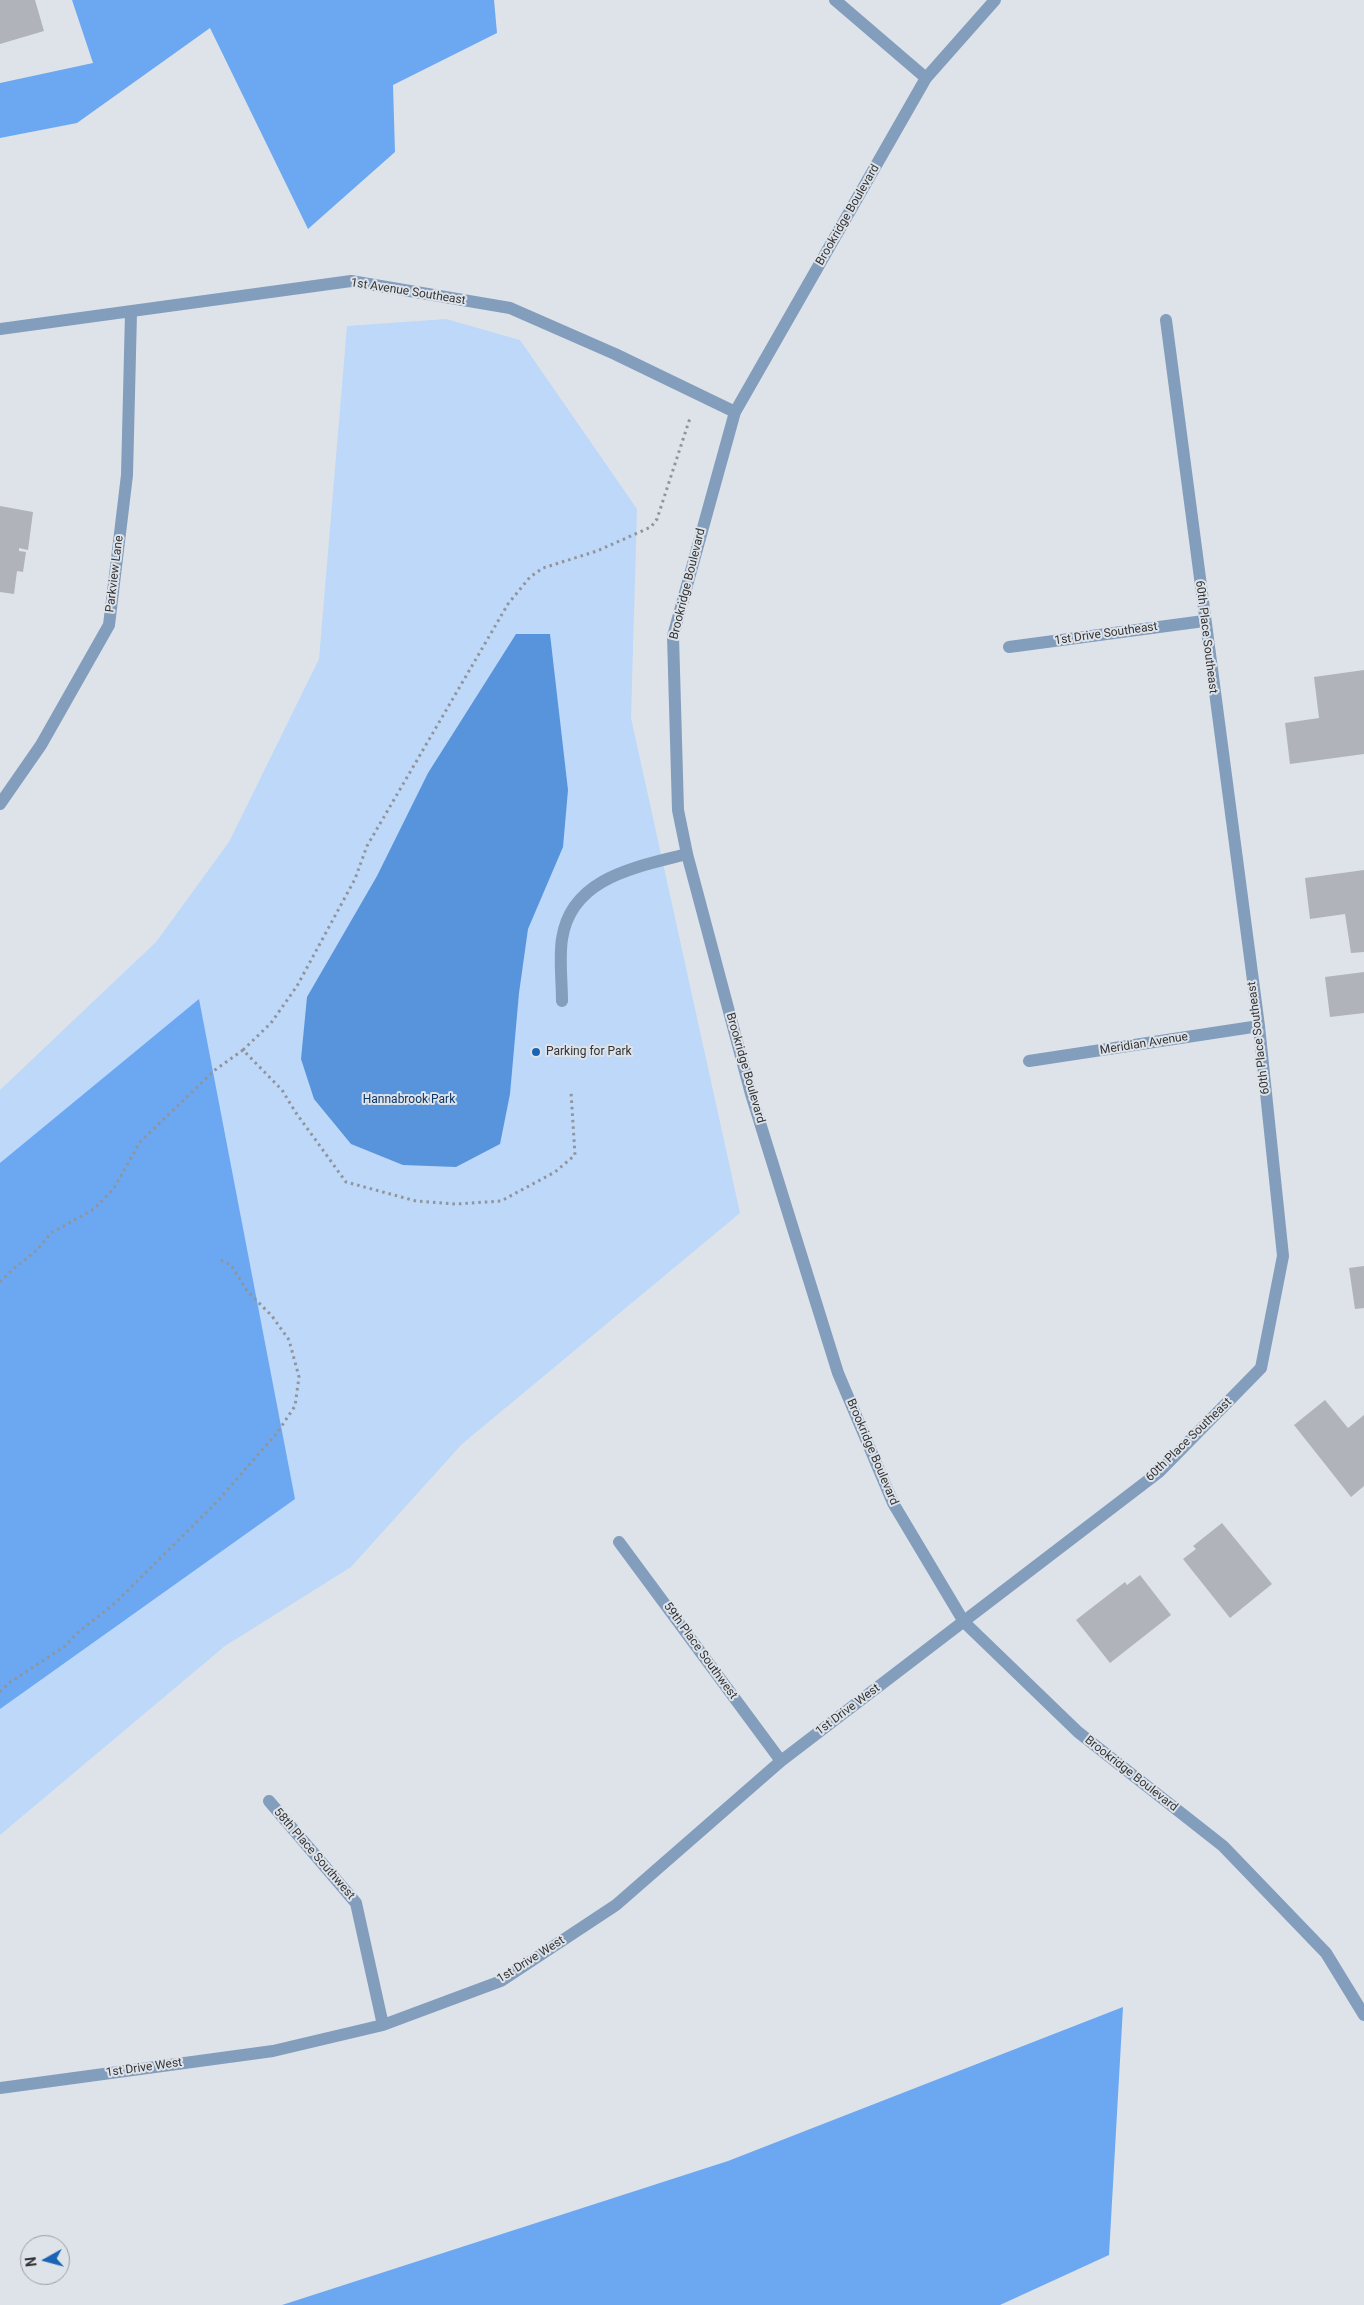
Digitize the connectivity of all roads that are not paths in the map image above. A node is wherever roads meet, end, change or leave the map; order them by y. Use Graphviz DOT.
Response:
graph roads {
  1 [pos="835,0"];
  2 [pos="995,0"];
  3 [pos="926,78"];
  4 [pos="131,313"];
  5 [pos="1166,320"];
  6 [pos="0,329"];
  7 [pos="735,412"];
  8 [pos="1204,620"];
  9 [pos="1009,647"];
  10 [pos="0,804"];
  11 [pos="687,854"];
  12 [pos="562,1001"];
  13 [pos="1259,1026"];
  14 [pos="1028,1061"];
  15 [pos="619,1542"];
  16 [pos="964,1622"];
  17 [pos="781,1761"];
  18 [pos="269,1801"];
  19 [pos="1364,2015"];
  20 [pos="383,2025"];
  21 [pos="0,2088"];
  1 -- 3 [label="street"];
  2 -- 3 [label="street, Brookridge Boulevard"];
  3 -- 7 [label="street, Brookridge Boulevard"];
  4 -- 6 [label="street, 1st Avenue Southeast"];
  4 -- 7 [label="street, 1st Avenue Southeast"];
  4 -- 10 [label="street, Parkview Lane"];
  5 -- 8 [label="street, 60th Place Southeast"];
  7 -- 11 [label="street, Brookridge Boulevard"];
  8 -- 9 [label="street, 1st Drive Southeast"];
  8 -- 13 [label="street, 60th Place Southeast"];
  11 -- 12 [label="street"];
  11 -- 16 [label="street, Brookridge Boulevard"];
  13 -- 14 [label="street, Meridian Avenue"];
  13 -- 16 [label="street, 60th Place Southeast"];
  15 -- 17 [label="street, 59th Place Southwest"];
  16 -- 17 [label="street, 1st Drive West"];
  16 -- 19 [label="street, Brookridge Boulevard"];
  17 -- 20 [label="street, 1st Drive West"];
  18 -- 20 [label="street, 58th Place Southwest"];
  20 -- 21 [label="street, 1st Drive West"];
}
